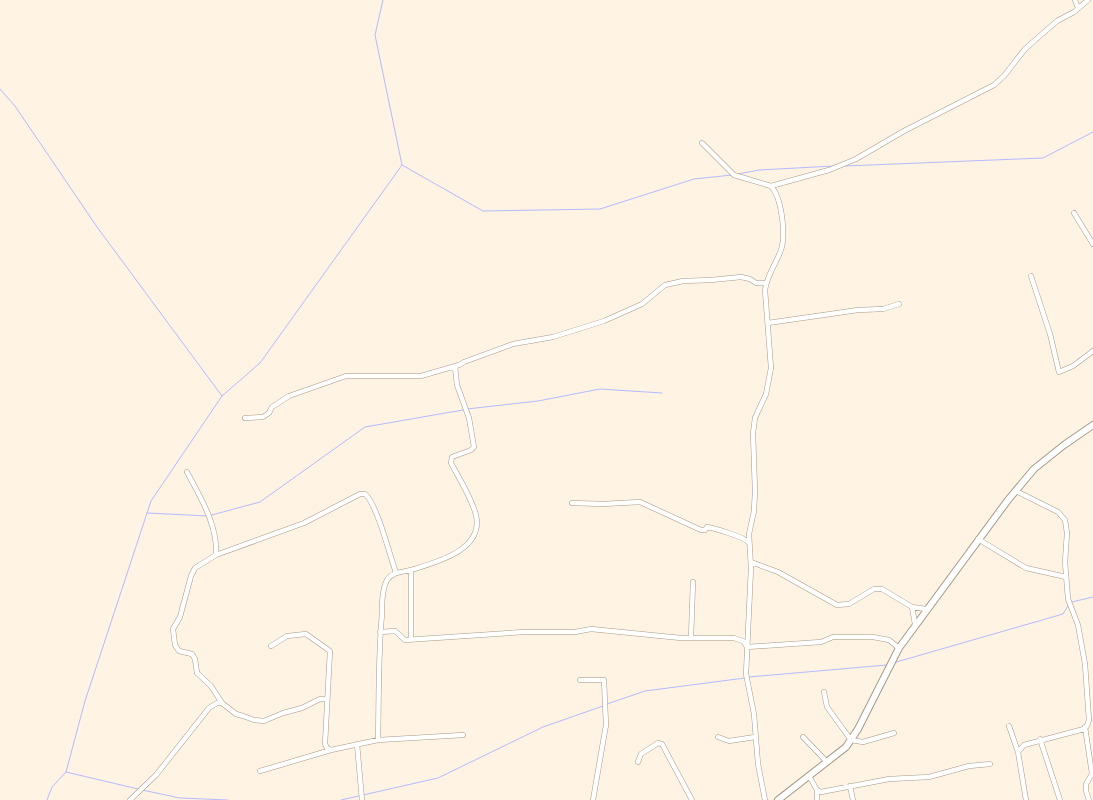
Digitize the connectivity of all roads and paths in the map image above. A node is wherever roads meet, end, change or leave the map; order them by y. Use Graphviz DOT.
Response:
graph roads {
  1 [pos="1075,0"];
  2 [pos="1088,0"];
  3 [pos="1078,8"];
  4 [pos="702,143"];
  5 [pos="771,186"];
  6 [pos="1074,213"];
  7 [pos="1093,244"];
  8 [pos="1031,276"];
  9 [pos="766,283"];
  10 [pos="899,304"];
  11 [pos="768,323"];
  12 [pos="1093,351"];
  13 [pos="455,366"];
  14 [pos="245,418"];
  15 [pos="1093,425"];
  16 [pos="187,472"];
  17 [pos="1016,491"];
  18 [pos="572,503"];
  19 [pos="978,539"];
  20 [pos="749,544"];
  21 [pos="216,555"];
  22 [pos="751,562"];
  23 [pos="411,570"];
  24 [pos="396,573"];
  25 [pos="1066,577"];
  26 [pos="693,582"];
  27 [pos="912,607"];
  28 [pos="926,609"];
  29 [pos="915,624"];
  30 [pos="380,632"];
  31 [pos="691,638"];
  32 [pos="411,639"];
  33 [pos="271,646"];
  34 [pos="747,647"];
  35 [pos="898,648"];
  36 [pos="580,680"];
  37 [pos="824,692"];
  38 [pos="327,699"];
  39 [pos="222,703"];
  40 [pos="1009,726"];
  41 [pos="1085,727"];
  42 [pos="894,733"];
  43 [pos="463,734"];
  44 [pos="718,737"];
  45 [pos="755,737"];
  46 [pos="802,737"];
  47 [pos="1040,739"];
  48 [pos="378,740"];
  49 [pos="851,740"];
  50 [pos="357,744"];
  51 [pos="331,750"];
  52 [pos="1018,752"];
  53 [pos="638,762"];
  54 [pos="827,762"];
  55 [pos="990,764"];
  56 [pos="260,771"];
  57 [pos="1093,774"];
  58 [pos="810,776"];
  59 [pos="850,786"];
  60 [pos="817,790"];
  61 [pos="130,800"];
  62 [pos="362,800"];
  63 [pos="594,800"];
  64 [pos="692,800"];
  65 [pos="765,800"];
  66 [pos="778,800"];
  67 [pos="817,800"];
  68 [pos="853,800"];
  69 [pos="1026,800"];
  70 [pos="1060,800"];
  71 [pos="1089,800"];
  1 -- 3 [label="street"];
  2 -- 3 [label="street"];
  3 -- 5 [label="street"];
  4 -- 5 [label="street"];
  5 -- 9 [label="street"];
  6 -- 7 [label="street"];
  8 -- 12 [label="street"];
  9 -- 11 [label="street"];
  9 -- 13 [label="street"];
  10 -- 11 [label="street"];
  11 -- 20 [label="street"];
  13 -- 14 [label="street"];
  13 -- 23 [label="street"];
  15 -- 17 [label="main road"];
  16 -- 21 [label="street"];
  17 -- 19 [label="main road"];
  17 -- 25 [label="street"];
  18 -- 20 [label="street"];
  19 -- 25 [label="street"];
  19 -- 28 [label="main road"];
  20 -- 22 [label="street"];
  21 -- 24 [label="street"];
  21 -- 39 [label="street"];
  22 -- 27 [label="street"];
  22 -- 34 [label="street"];
  23 -- 24 [label="street"];
  23 -- 32 [label="street"];
  24 -- 30 [label="street"];
  25 -- 41 [label="street"];
  26 -- 31 [label="street"];
  27 -- 28 [label="street"];
  27 -- 29 [label="street"];
  28 -- 29 [label="main road"];
  29 -- 35 [label="main road"];
  30 -- 32 [label="street"];
  30 -- 48 [label="street"];
  31 -- 32 [label="street"];
  31 -- 34 [label="street"];
  33 -- 38 [label="street"];
  34 -- 35 [label="street"];
  34 -- 45 [label="street"];
  35 -- 49 [label="main road"];
  36 -- 63 [label="street"];
  37 -- 49 [label="street"];
  38 -- 39 [label="street"];
  38 -- 51 [label="street"];
  39 -- 61 [label="street"];
  40 -- 52 [label="street"];
  41 -- 47 [label="street"];
  41 -- 57 [label="street"];
  42 -- 49 [label="street"];
  43 -- 48 [label="street"];
  44 -- 45 [label="street"];
  45 -- 65 [label="street"];
  46 -- 54 [label="street"];
  47 -- 52 [label="street"];
  47 -- 70 [label="street"];
  48 -- 50 [label="street"];
  49 -- 54 [label="main road"];
  50 -- 51 [label="street"];
  50 -- 62 [label="street"];
  51 -- 56 [label="street"];
  52 -- 69 [label="street"];
  53 -- 64 [label="street"];
  54 -- 58 [label="main road"];
  55 -- 59 [label="street"];
  57 -- 71 [label="street"];
  58 -- 60 [label="street"];
  58 -- 66 [label="main road"];
  59 -- 60 [label="street"];
  59 -- 68 [label="street"];
  60 -- 67 [label="street"];
}
